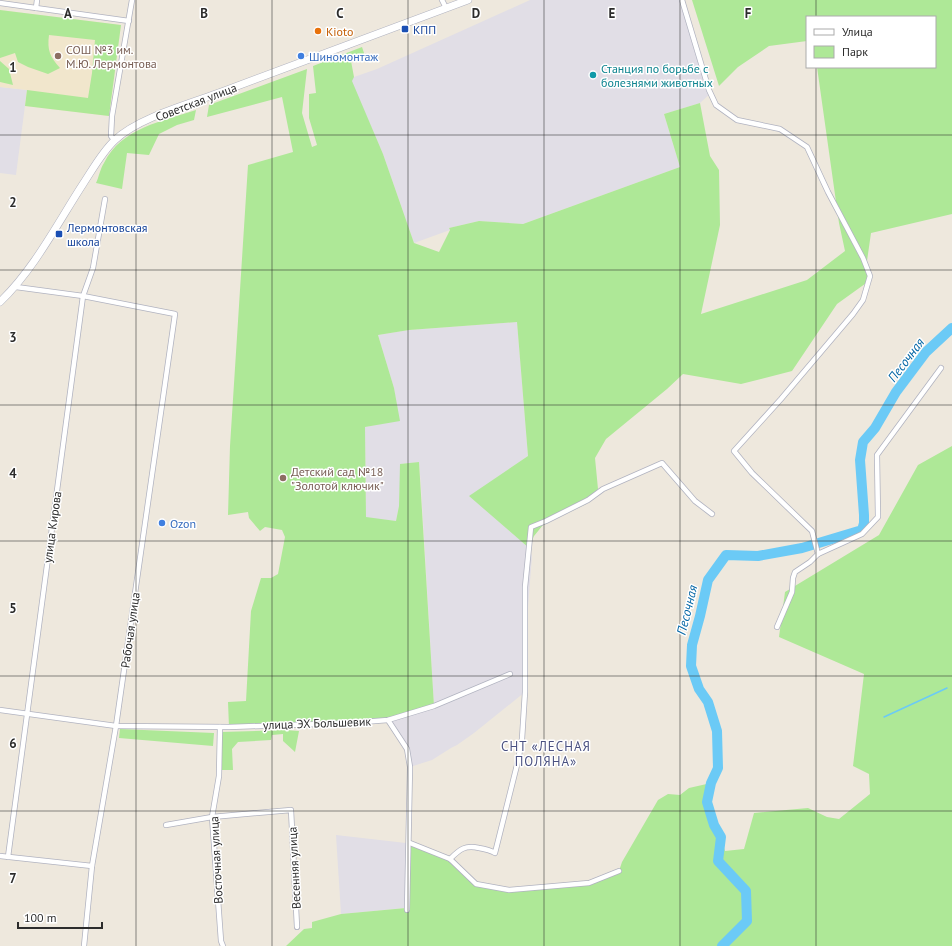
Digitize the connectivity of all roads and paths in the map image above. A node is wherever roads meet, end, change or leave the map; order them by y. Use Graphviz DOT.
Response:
graph roads {
  1 [pos="37,0"];
  2 [pos="132,0"];
  3 [pos="442,0"];
  4 [pos="468,0"];
  5 [pos="682,0"];
  6 [pos="0,4"];
  7 [pos="36,8"];
  8 [pos="446,8"];
  9 [pos="129,21"];
  10 [pos="114,140"];
  11 [pos="105,199"];
  12 [pos="16,287"];
  13 [pos="83,296"];
  14 [pos="0,302"];
  15 [pos="941,368"];
  16 [pos="712,514"];
  17 [pos="818,554"];
  18 [pos="777,627"];
  19 [pos="510,674"];
  20 [pos="0,710"];
  21 [pos="27,713"];
  22 [pos="388,720"];
  23 [pos="116,726"];
  24 [pos="220,727"];
  25 [pos="212,817"];
  26 [pos="166,825"];
  27 [pos="410,843"];
  28 [pos="0,856"];
  29 [pos="8,857"];
  30 [pos="450,859"];
  31 [pos="92,866"];
  32 [pos="619,872"];
  33 [pos="407,910"];
  34 [pos="297,926"];
  35 [pos="84,946"];
  36 [pos="223,946"];
  1 -- 7 [label="street"];
  2 -- 9 [label="street"];
  3 -- 8 [label="street"];
  4 -- 8 [label="main road, Советская улица"];
  5 -- 17 [label="street"];
  6 -- 7 [label="street"];
  7 -- 9 [label="street"];
  8 -- 10 [label="main road, Советская улица"];
  9 -- 10 [label="street"];
  10 -- 12 [label="main road, Советская улица"];
  11 -- 13 [label="street, улица Кирова"];
  12 -- 13 [label="street"];
  12 -- 14 [label="main road, Советская улица"];
  13 -- 21 [label="street, улица Кирова"];
  13 -- 23 [label="street, Рабочая улица"];
  15 -- 17 [label="street"];
  16 -- 30 [label="street"];
  17 -- 18 [label="street"];
  19 -- 22 [label="street, улица ЭХ Большевик"];
  20 -- 21 [label="street, улица ЭХ Большевик"];
  21 -- 23 [label="street, улица ЭХ Большевик"];
  21 -- 29 [label="street, улица Кирова"];
  22 -- 24 [label="street, улица ЭХ Большевик"];
  22 -- 33 [label="street"];
  23 -- 24 [label="street, улица ЭХ Большевик"];
  23 -- 31 [label="street, Рабочая улица"];
  24 -- 25 [label="street, Восточная улица"];
  25 -- 26 [label="street"];
  25 -- 34 [label="street, Весенняя улица"];
  25 -- 36 [label="street, Восточная улица"];
  27 -- 30 [label="street"];
  28 -- 29 [label="street"];
  29 -- 31 [label="street"];
  30 -- 32 [label="street"];
  31 -- 35 [label="street, Рабочая улица"];
}
